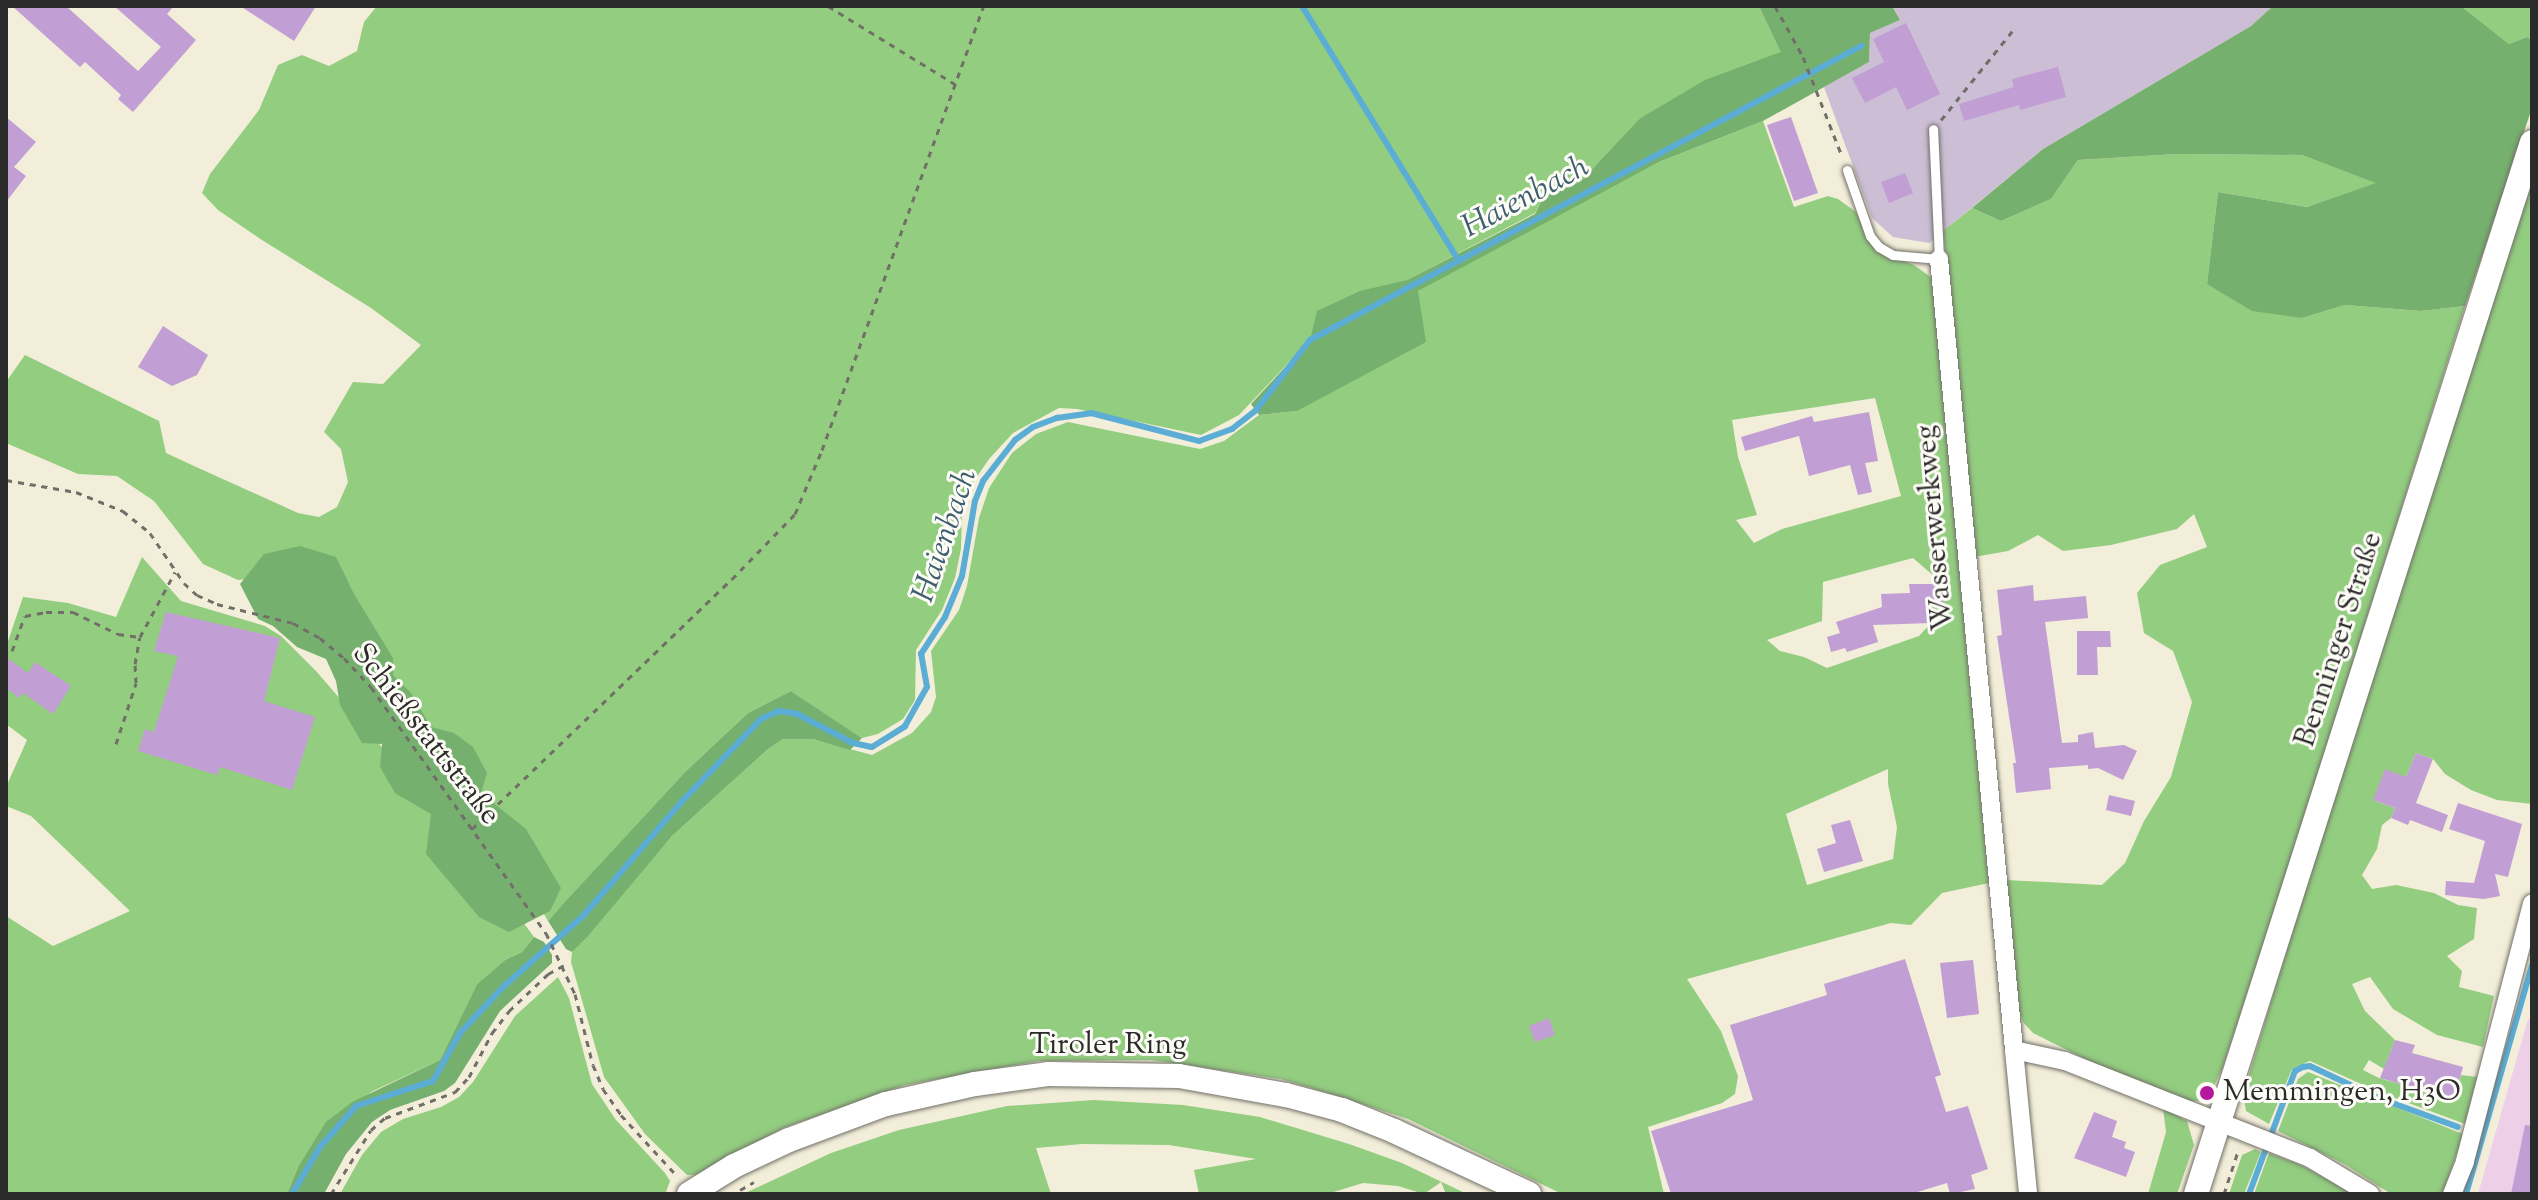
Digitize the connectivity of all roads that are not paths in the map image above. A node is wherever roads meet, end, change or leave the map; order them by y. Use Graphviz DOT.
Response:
graph roads {
  1 [pos="1933,129"];
  2 [pos="2532,142"];
  3 [pos="1847,170"];
  4 [pos="1939,259"];
  5 [pos="2532,904"];
  6 [pos="2014,1050"];
  7 [pos="2220,1124"];
  8 [pos="690,1193"];
  9 [pos="1529,1194"];
  10 [pos="2028,1194"];
  11 [pos="2196,1194"];
  12 [pos="2370,1194"];
  13 [pos="2452,1194"];
  1 -- 4 [label="lane, Wasserwerkweg"];
  2 -- 7 [label="main road, Benninger Straße"];
  3 -- 4 [label="lane"];
  4 -- 6 [label="street, Wasserwerkweg"];
  5 -- 13 [label="street"];
  6 -- 7 [label="street"];
  6 -- 10 [label="street, Wasserwerkweg"];
  7 -- 11 [label="main road, Benninger Straße"];
  7 -- 12 [label="street"];
  8 -- 9 [label="main road, Tiroler Ring"];
}
